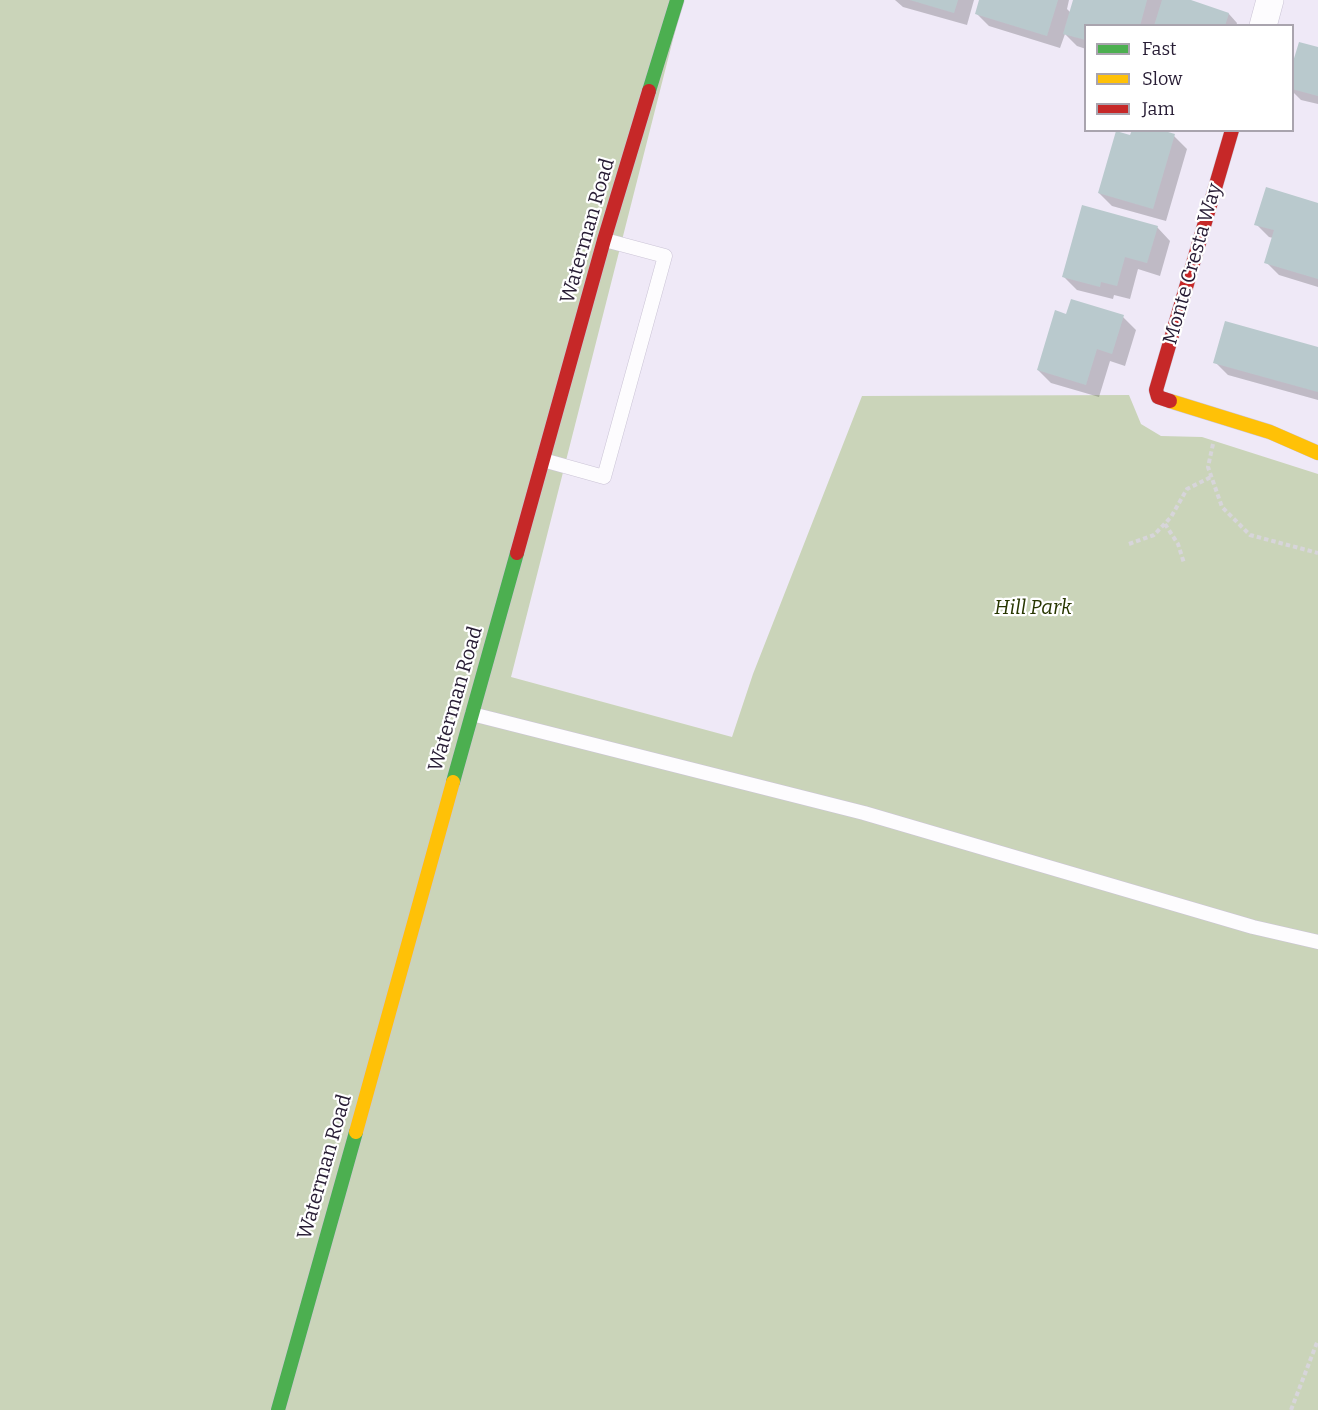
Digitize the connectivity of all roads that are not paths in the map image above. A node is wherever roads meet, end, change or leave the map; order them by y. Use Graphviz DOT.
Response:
graph roads {
  1 [pos="677,0"];
  2 [pos="1270,0"];
  3 [pos="1264,24"];
  4 [pos="1231,132"];
  5 [pos="604,240"];
  6 [pos="1318,453"];
  7 [pos="543,460"];
  8 [pos="472,714"];
  9 [pos="1318,942"];
  10 [pos="278,1410"];
  1 -- 5 [label="main road, Waterman Road"];
  2 -- 3 [label="street"];
  4 -- 6 [label="main road, Monte Cresta Way"];
  5 -- 7 [label="main road, Waterman Road"];
  5 -- 7 [label="lane"];
  7 -- 8 [label="main road, Waterman Road"];
  8 -- 9 [label="lane"];
  8 -- 10 [label="main road, Waterman Road"];
}
